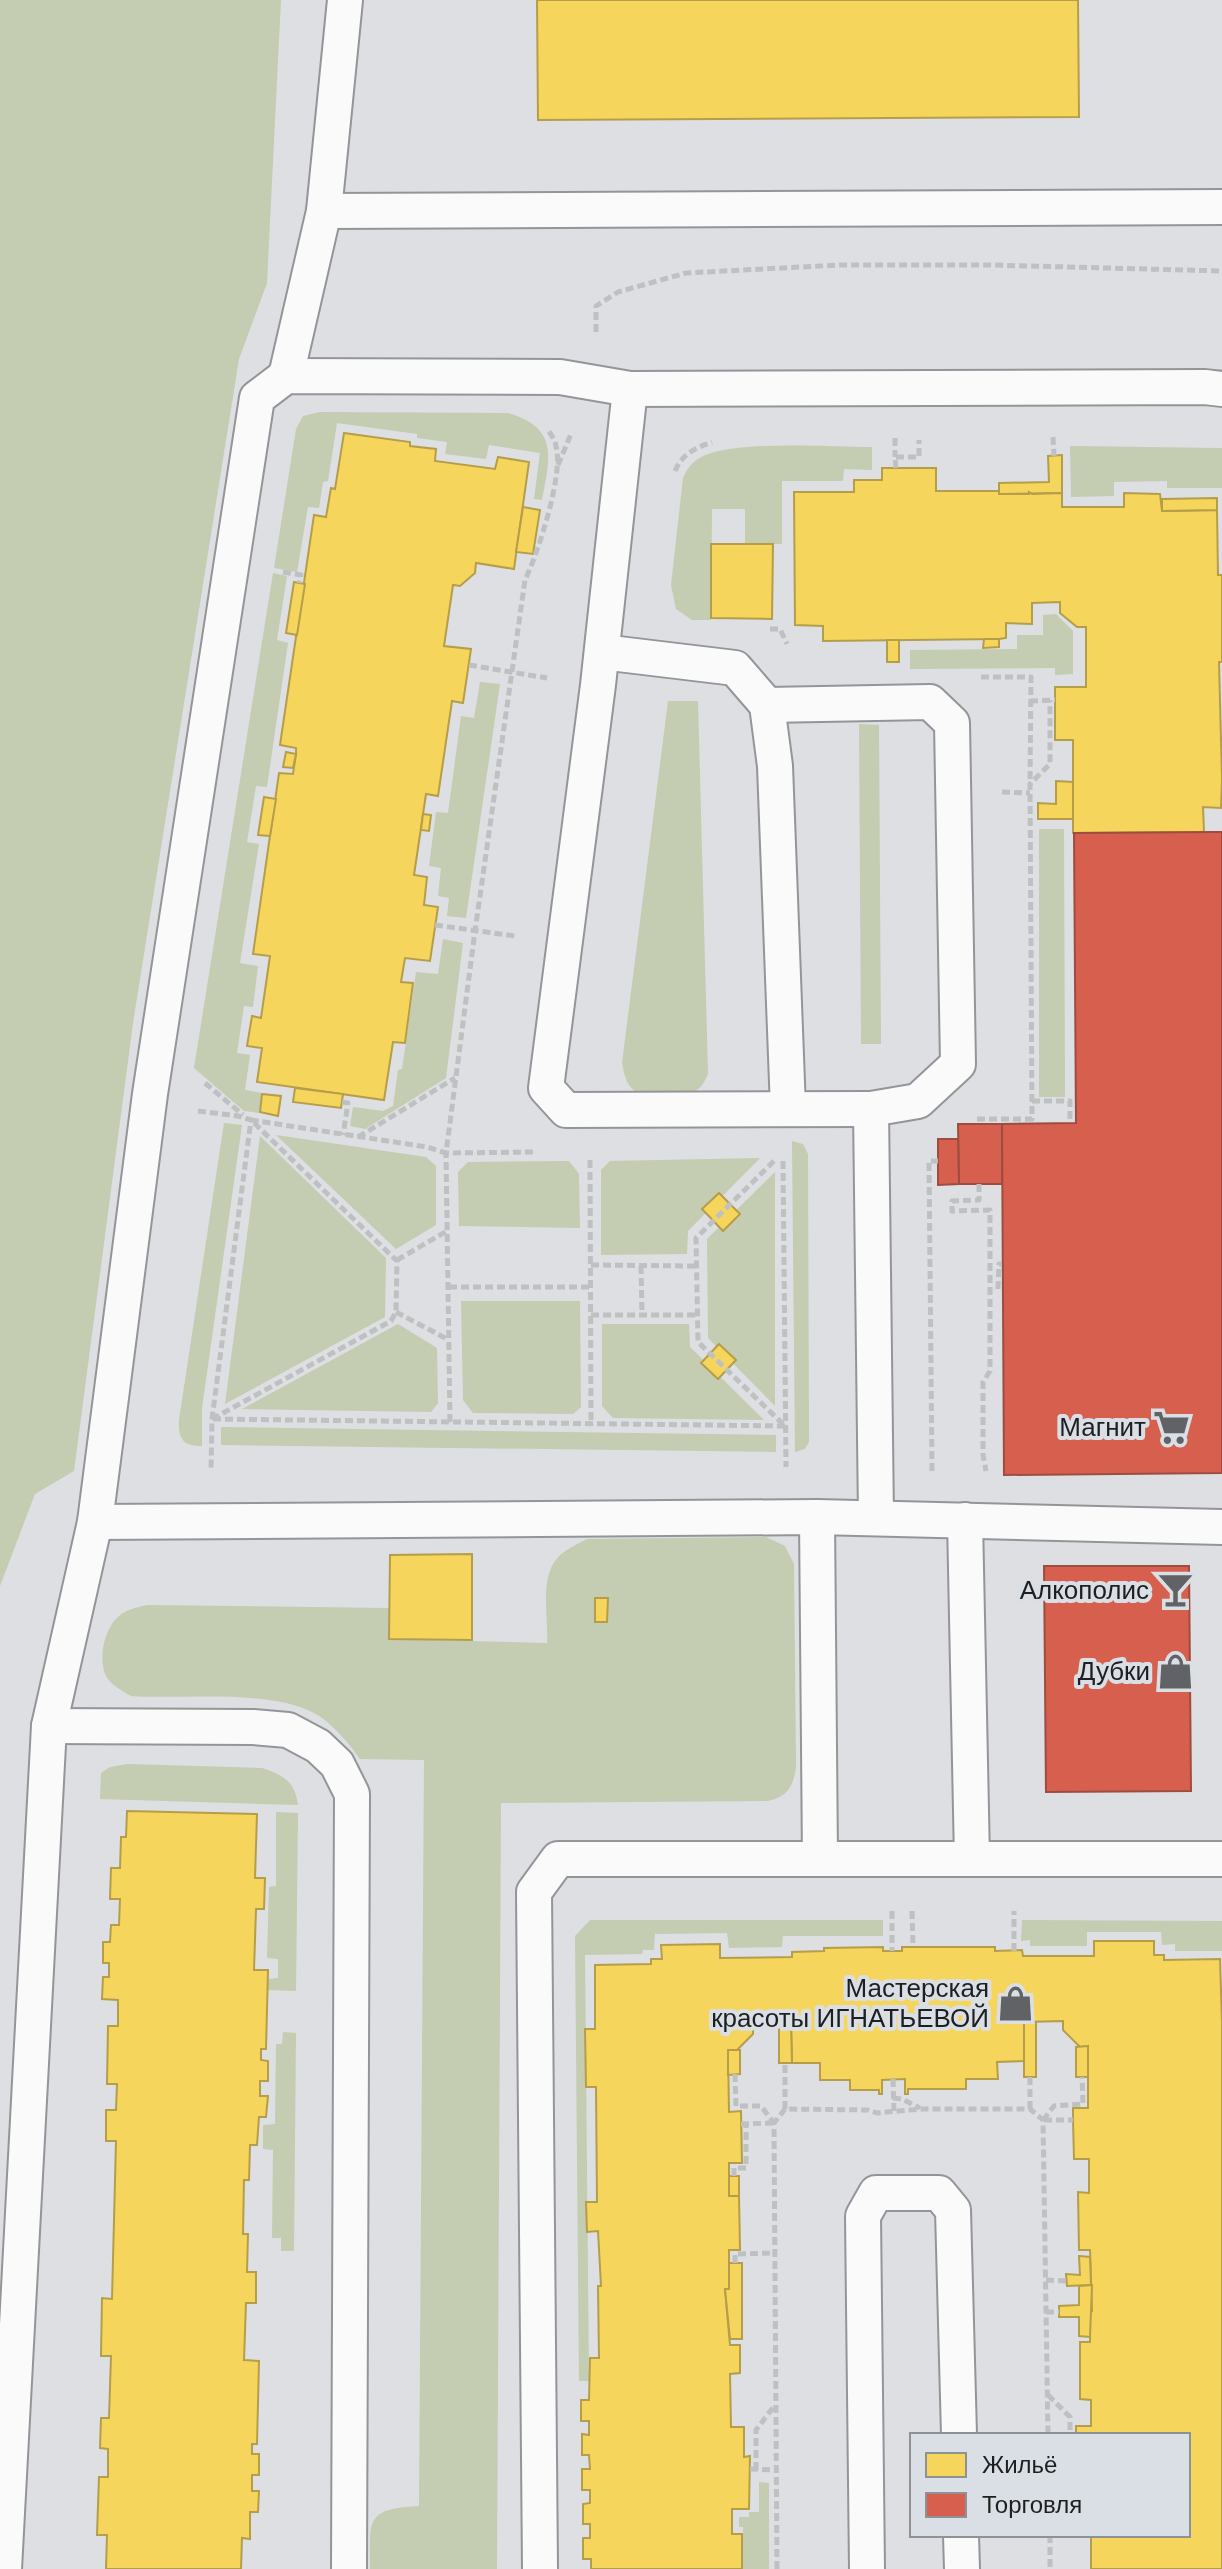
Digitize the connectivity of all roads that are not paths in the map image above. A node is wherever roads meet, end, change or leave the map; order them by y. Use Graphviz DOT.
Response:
graph roads {
  1 [pos="345,0"];
  2 [pos="1222,207"];
  3 [pos="324,211"];
  4 [pos="286,376"];
  5 [pos="616,386"];
  6 [pos="1222,389"];
  7 [pos="602,652"];
  8 [pos="767,705"];
  9 [pos="788,1109"];
  10 [pos="871,1109"];
  11 [pos="817,1517"];
  12 [pos="876,1518"];
  13 [pos="965,1520"];
  14 [pos="95,1522"];
  15 [pos="1222,1527"];
  16 [pos="49,1726"];
  17 [pos="820,1859"];
  18 [pos="972,1859"];
  19 [pos="1222,1859"];
  20 [pos="959,2433"];
  21 [pos="961,2537"];
  22 [pos="4,2569"];
  23 [pos="349,2569"];
  24 [pos="540,2569"];
  25 [pos="867,2569"];
  26 [pos="962,2569"];
  1 -- 3 [label="lane"];
  2 -- 3 [label="lane"];
  3 -- 4 [label="lane"];
  4 -- 5 [label="lane"];
  4 -- 14 [label="lane"];
  5 -- 6 [label="lane"];
  5 -- 7 [label="lane"];
  7 -- 8 [label="lane"];
  7 -- 9 [label="lane"];
  8 -- 9 [label="lane"];
  8 -- 10 [label="lane"];
  9 -- 10 [label="lane"];
  10 -- 12 [label="lane"];
  11 -- 12 [label="lane"];
  11 -- 14 [label="lane"];
  11 -- 17 [label="lane"];
  12 -- 13 [label="lane"];
  13 -- 15 [label="lane"];
  13 -- 18 [label="lane"];
  14 -- 16 [label="lane"];
  16 -- 22 [label="lane"];
  16 -- 23 [label="lane"];
  17 -- 18 [label="lane"];
  17 -- 24 [label="lane"];
  18 -- 19 [label="lane"];
  20 -- 25 [label="lane"];
  21 -- 26 [label="lane"];
}
